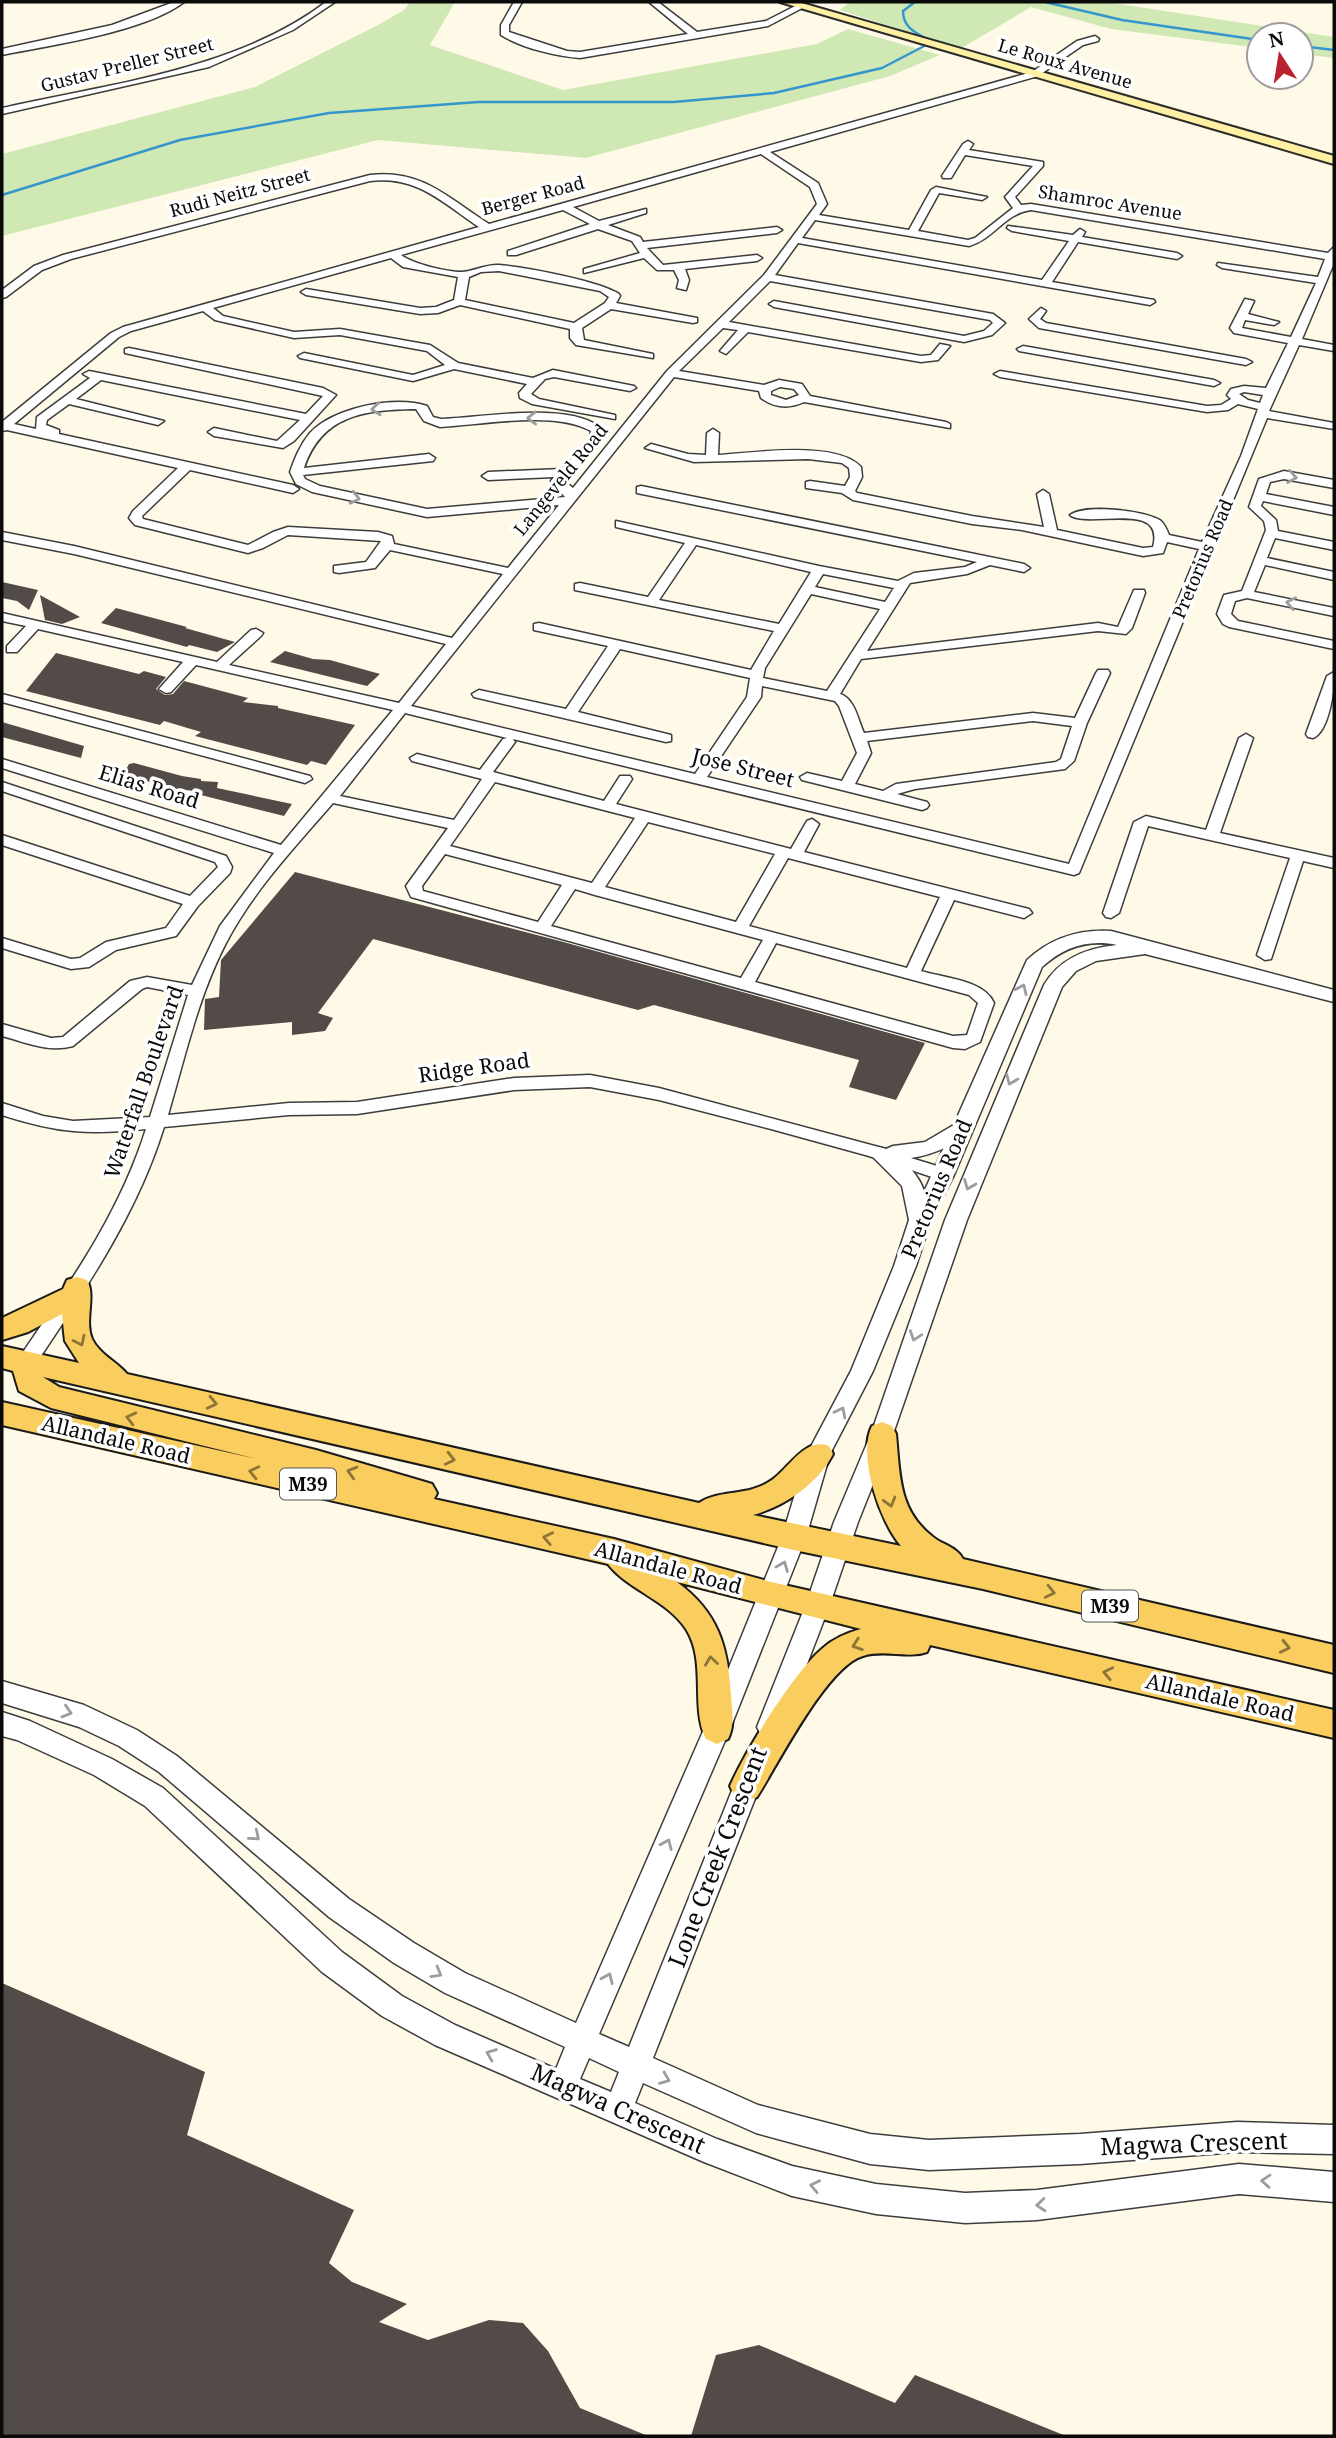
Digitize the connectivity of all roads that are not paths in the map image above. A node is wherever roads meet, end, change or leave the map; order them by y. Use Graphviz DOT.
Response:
graph roads {
  1 [pos="180,2"];
  2 [pos="310,2"];
  3 [pos="330,2"];
  4 [pos="518,2"];
  5 [pos="653,2"];
  6 [pos="786,2"];
  7 [pos="802,6"];
  8 [pos="696,36"];
  9 [pos="1095,39"];
  10 [pos="2,52"];
  11 [pos="1035,74"];
  12 [pos="2,111"];
  13 [pos="970,141"];
  14 [pos="762,152"];
  15 [pos="963,152"];
  16 [pos="1044,152"];
  17 [pos="1334,160"];
  18 [pos="1022,161"];
  19 [pos="1037,164"];
  20 [pos="947,176"];
  21 [pos="1022,185"];
  22 [pos="982,197"];
  23 [pos="564,206"];
  24 [pos="1018,208"];
  25 [pos="642,211"];
  26 [pos="1090,216"];
  27 [pos="813,217"];
  28 [pos="598,225"];
  29 [pos="486,227"];
  30 [pos="1012,228"];
  31 [pos="777,230"];
  32 [pos="912,235"];
  33 [pos="1075,239"];
  34 [pos="796,240"];
  35 [pos="645,249"];
  36 [pos="512,253"];
  37 [pos="1333,253"];
  38 [pos="393,254"];
  39 [pos="1178,256"];
  40 [pos="757,258"];
  41 [pos="1222,265"];
  42 [pos="679,268"];
  43 [pos="588,271"];
  44 [pos="464,275"];
  45 [pos="768,278"];
  46 [pos="1322,281"];
  47 [pos="1045,284"];
  48 [pos="682,288"];
  49 [pos="306,292"];
  50 [pos="2,295"];
  51 [pos="1250,301"];
  52 [pos="459,302"];
  53 [pos="1150,302"];
  54 [pos="774,304"];
  55 [pos="609,305"];
  56 [pos="205,307"];
  57 [pos="1041,312"];
  58 [pos="1242,316"];
  59 [pos="693,320"];
  60 [pos="1274,322"];
  61 [pos="721,324"];
  62 [pos="576,327"];
  63 [pos="746,328"];
  64 [pos="1126,341"];
  65 [pos="1293,342"];
  66 [pos="944,346"];
  67 [pos="1334,348"];
  68 [pos="1023,349"];
  69 [pos="1250,349"];
  70 [pos="129,351"];
  71 [pos="726,351"];
  72 [pos="304,356"];
  73 [pos="649,356"];
  74 [pos="1246,362"];
  75 [pos="1114,365"];
  76 [pos="454,366"];
  77 [pos="72,370"];
  78 [pos="671,373"];
  79 [pos="1000,374"];
  80 [pos="98,377"];
  81 [pos="534,382"];
  82 [pos="1214,383"];
  83 [pos="212,384"];
  84 [pos="630,388"];
  85 [pos="765,389"];
  86 [pos="1270,392"];
  87 [pos="1241,394"];
  88 [pos="803,398"];
  89 [pos="66,400"];
  90 [pos="1263,410"];
  91 [pos="611,416"];
  92 [pos="309,418"];
  93 [pos="158,421"];
  94 [pos="946,426"];
  95 [pos="1334,426"];
  96 [pos="3,427"];
  97 [pos="214,432"];
  98 [pos="713,433"];
  99 [pos="651,448"];
  100 [pos="429,458"];
  101 [pos="712,458"];
  102 [pos="186,467"];
  103 [pos="296,472"];
  104 [pos="563,473"];
  105 [pos="249,474"];
  106 [pos="488,476"];
  107 [pos="1334,484"];
  108 [pos="810,485"];
  109 [pos="293,489"];
  110 [pos="641,490"];
  111 [pos="849,490"];
  112 [pos="929,494"];
  113 [pos="1043,494"];
  114 [pos="1258,496"];
  115 [pos="571,497"];
  116 [pos="930,511"];
  117 [pos="1334,511"];
  118 [pos="1076,515"];
  119 [pos="620,524"];
  120 [pos="1051,532"];
  121 [pos="1271,533"];
  122 [pos="2,536"];
  123 [pos="1164,538"];
  124 [pos="693,541"];
  125 [pos="387,545"];
  126 [pos="1334,546"];
  127 [pos="1206,547"];
  128 [pos="986,561"];
  129 [pos="1262,561"];
  130 [pos="1024,568"];
  131 [pos="339,569"];
  132 [pos="820,570"];
  133 [pos="509,572"];
  134 [pos="1334,576"];
  135 [pos="901,585"];
  136 [pos="580,587"];
  137 [pos="807,589"];
  138 [pos="1139,593"];
  139 [pos="1247,594"];
  140 [pos="652,601"];
  141 [pos="887,606"];
  142 [pos="1334,612"];
  143 [pos="2,617"];
  144 [pos="35,625"];
  145 [pos="540,626"];
  146 [pos="783,629"];
  147 [pos="256,633"];
  148 [pos="1234,635"];
  149 [pos="453,642"];
  150 [pos="616,645"];
  151 [pos="1334,645"];
  152 [pos="12,649"];
  153 [pos="856,656"];
  154 [pos="1334,656"];
  155 [pos="192,661"];
  156 [pos="219,667"];
  157 [pos="1103,673"];
  158 [pos="1334,676"];
  159 [pos="756,678"];
  160 [pos="166,689"];
  161 [pos="480,694"];
  162 [pos="1331,694"];
  163 [pos="832,695"];
  164 [pos="2,698"];
  165 [pos="401,708"];
  166 [pos="569,714"];
  167 [pos="1080,723"];
  168 [pos="1313,734"];
  169 [pos="666,737"];
  170 [pos="860,738"];
  171 [pos="1246,738"];
  172 [pos="508,742"];
  173 [pos="417,758"];
  174 [pos="2,763"];
  175 [pos="488,775"];
  176 [pos="807,777"];
  177 [pos="305,779"];
  178 [pos="625,779"];
  179 [pos="699,779"];
  180 [pos="847,786"];
  181 [pos="5,792"];
  182 [pos="886,796"];
  183 [pos="330,798"];
  184 [pos="922,805"];
  185 [pos="607,807"];
  186 [pos="644,816"];
  187 [pos="457,824"];
  188 [pos="812,824"];
  189 [pos="1210,836"];
  190 [pos="3,842"];
  191 [pos="441,848"];
  192 [pos="283,851"];
  193 [pos="790,853"];
  194 [pos="1298,855"];
  195 [pos="1334,863"];
  196 [pos="1074,870"];
  197 [pos="570,884"];
  198 [pos="595,890"];
  199 [pos="949,894"];
  200 [pos="193,902"];
  201 [pos="1024,913"];
  202 [pos="1111,913"];
  203 [pos="740,928"];
  204 [pos="541,929"];
  205 [pos="772,937"];
  206 [pos="2,943"];
  207 [pos="1154,951"];
  208 [pos="1265,955"];
  209 [pos="912,974"];
  210 [pos="746,984"];
  211 [pos="198,992"];
  212 [pos="1334,996"];
  213 [pos="2,1030"];
  214 [pos="2,1109"];
  215 [pos="159,1121"];
  216 [pos="995,1122"];
  217 [pos="964,1125"];
  218 [pos="875,1152"];
  219 [pos="944,1175"];
  220 [pos="920,1220"];
  221 [pos="73,1292"];
  222 [pos="2,1329"];
  223 [pos="14,1360"];
  224 [pos="117,1381"];
  225 [pos="2,1414"];
  226 [pos="882,1434"];
  227 [pos="819,1454"];
  228 [pos="691,1512"];
  229 [pos="507,1529"];
  230 [pos="794,1536"];
  231 [pos="838,1546"];
  232 [pos="614,1552"];
  233 [pos="983,1576"];
  234 [pos="771,1595"];
  235 [pos="818,1604"];
  236 [pos="1022,1654"];
  237 [pos="1334,1659"];
  238 [pos="2,1692"];
  239 [pos="2,1724"];
  240 [pos="1334,1724"];
  241 [pos="717,1729"];
  242 [pos="746,1786"];
  243 [pos="581,2040"];
  244 [pos="636,2066"];
  245 [pos="563,2085"];
  246 [pos="618,2110"];
  247 [pos="1334,2140"];
  248 [pos="1334,2187"];
  1 -- 10 [label="street"];
  2 -- 3 [label="street"];
  3 -- 12 [label="street, Gustav Preller Street"];
  4 -- 8 [label="street"];
  5 -- 8 [label="street"];
  6 -- 7 [label="main road, Le Roux Avenue"];
  7 -- 8 [label="street"];
  7 -- 11 [label="main road, Le Roux Avenue"];
  9 -- 11 [label="street, Berger Road"];
  11 -- 14 [label="street, Berger Road"];
  11 -- 17 [label="main road, Le Roux Avenue"];
  13 -- 15 [label="street"];
  14 -- 23 [label="street, Berger Road"];
  14 -- 27 [label="street"];
  15 -- 18 [label="street"];
  15 -- 20 [label="street"];
  16 -- 19 [label="street"];
  18 -- 19 [label="street"];
  18 -- 21 [label="street"];
  19 -- 21 [label="street"];
  21 -- 24 [label="street"];
  22 -- 32 [label="street"];
  23 -- 28 [label="street"];
  23 -- 29 [label="street, Berger Road"];
  24 -- 26 [label="street, Shamroc Avenue"];
  24 -- 32 [label="street, Shamroc Avenue"];
  25 -- 28 [label="street"];
  26 -- 33 [label="street"];
  26 -- 37 [label="street, Shamroc Avenue"];
  27 -- 32 [label="street, Shamroc Avenue"];
  27 -- 34 [label="street, Langeveld Road"];
  28 -- 35 [label="street"];
  28 -- 36 [label="street"];
  29 -- 38 [label="street, Berger Road"];
  29 -- 50 [label="street, Rudi Neitz Street"];
  30 -- 33 [label="street"];
  31 -- 35 [label="street"];
  33 -- 39 [label="street"];
  33 -- 47 [label="street"];
  34 -- 45 [label="street, Langeveld Road"];
  34 -- 47 [label="street"];
  35 -- 42 [label="street"];
  35 -- 43 [label="street"];
  37 -- 46 [label="street, Pretorius Road"];
  38 -- 44 [label="street"];
  38 -- 56 [label="street, Berger Road"];
  40 -- 42 [label="street"];
  41 -- 46 [label="street"];
  42 -- 48 [label="street"];
  44 -- 52 [label="street"];
  44 -- 55 [label="street"];
  45 -- 54 [label="street"];
  45 -- 61 [label="street, Langeveld Road"];
  46 -- 65 [label="street, Pretorius Road"];
  47 -- 53 [label="street"];
  49 -- 52 [label="street"];
  51 -- 58 [label="street"];
  52 -- 62 [label="street"];
  55 -- 59 [label="street"];
  55 -- 62 [label="street"];
  56 -- 76 [label="street"];
  56 -- 77 [label="street, Berger Road"];
  57 -- 64 [label="street"];
  58 -- 60 [label="street"];
  58 -- 65 [label="street"];
  61 -- 63 [label="street"];
  61 -- 78 [label="street, Langeveld Road"];
  62 -- 73 [label="street"];
  63 -- 66 [label="street"];
  63 -- 71 [label="street"];
  64 -- 74 [label="street"];
  64 -- 75 [label="street"];
  65 -- 67 [label="street"];
  65 -- 86 [label="street, Pretorius Road"];
  68 -- 75 [label="street"];
  69 -- 74 [label="street"];
  70 -- 83 [label="street"];
  72 -- 76 [label="street"];
  74 -- 87 [label="street"];
  75 -- 82 [label="street"];
  76 -- 81 [label="street"];
  77 -- 80 [label="street"];
  77 -- 96 [label="street, Berger Road"];
  78 -- 85 [label="street"];
  78 -- 115 [label="street, Langeveld Road"];
  79 -- 87 [label="street"];
  80 -- 83 [label="street"];
  80 -- 89 [label="street"];
  81 -- 84 [label="street"];
  81 -- 91 [label="street"];
  83 -- 92 [label="street"];
  83 -- 92 [label="street"];
  85 -- 88 [label="street"];
  85 -- 88 [label="street"];
  86 -- 87 [label="street"];
  86 -- 90 [label="street, Pretorius Road"];
  87 -- 90 [label="street"];
  88 -- 94 [label="street"];
  89 -- 93 [label="street"];
  89 -- 105 [label="street"];
  90 -- 95 [label="street"];
  90 -- 127 [label="street, Pretorius Road"];
  92 -- 97 [label="street"];
  96 -- 102 [label="street"];
  98 -- 101 [label="street"];
  99 -- 101 [label="street"];
  100 -- 103 [label="street"];
  101 -- 111 [label="street"];
  102 -- 109 [label="street"];
  102 -- 125 [label="street"];
  104 -- 103 [label="street, one-way"];
  103 -- 115 [label="street, one-way"];
  104 -- 106 [label="street"];
  104 -- 115 [label="street"];
  114 -- 107 [label="street, one-way"];
  108 -- 111 [label="street"];
  110 -- 128 [label="street"];
  111 -- 116 [label="street"];
  112 -- 116 [label="street"];
  113 -- 120 [label="street"];
  114 -- 117 [label="street"];
  114 -- 121 [label="street"];
  115 -- 133 [label="street, Langeveld Road"];
  116 -- 120 [label="street"];
  118 -- 123 [label="street"];
  119 -- 124 [label="street"];
  120 -- 123 [label="street"];
  121 -- 126 [label="street"];
  121 -- 129 [label="street"];
  122 -- 149 [label="street"];
  123 -- 127 [label="street"];
  124 -- 132 [label="street"];
  124 -- 140 [label="street"];
  125 -- 131 [label="street"];
  125 -- 133 [label="street"];
  127 -- 196 [label="street, Pretorius Road"];
  128 -- 130 [label="street"];
  128 -- 135 [label="street"];
  129 -- 134 [label="street"];
  129 -- 139 [label="street"];
  132 -- 135 [label="street"];
  132 -- 137 [label="street"];
  133 -- 149 [label="street, Langeveld Road"];
  135 -- 141 [label="street"];
  136 -- 140 [label="street"];
  137 -- 141 [label="street"];
  137 -- 146 [label="street"];
  138 -- 153 [label="street"];
  142 -- 139 [label="street, one-way"];
  139 -- 151 [label="street"];
  140 -- 146 [label="street"];
  141 -- 153 [label="street"];
  143 -- 144 [label="street, Jose Street"];
  144 -- 152 [label="street"];
  144 -- 155 [label="street, Jose Street"];
  145 -- 150 [label="street"];
  146 -- 159 [label="street"];
  147 -- 156 [label="street"];
  148 -- 154 [label="street"];
  149 -- 165 [label="street, Langeveld Road"];
  150 -- 159 [label="street"];
  150 -- 166 [label="street"];
  153 -- 163 [label="street"];
  155 -- 156 [label="street, Jose Street"];
  155 -- 160 [label="street"];
  156 -- 165 [label="street, Jose Street"];
  157 -- 167 [label="street"];
  158 -- 162 [label="street"];
  159 -- 163 [label="street"];
  159 -- 179 [label="street"];
  161 -- 166 [label="street"];
  162 -- 168 [label="street"];
  163 -- 170 [label="street"];
  164 -- 177 [label="street"];
  165 -- 179 [label="street, Jose Street"];
  165 -- 183 [label="street, Langeveld Road"];
  166 -- 169 [label="street"];
  167 -- 170 [label="street"];
  167 -- 182 [label="street"];
  170 -- 180 [label="street"];
  171 -- 189 [label="street"];
  172 -- 175 [label="street"];
  173 -- 175 [label="street"];
  174 -- 192 [label="street, Elias Road"];
  175 -- 185 [label="street"];
  175 -- 187 [label="street"];
  176 -- 180 [label="street"];
  178 -- 185 [label="street"];
  179 -- 196 [label="street, Jose Street"];
  180 -- 182 [label="street"];
  181 -- 200 [label="street"];
  182 -- 184 [label="street"];
  183 -- 187 [label="street"];
  183 -- 192 [label="street, Langeveld Road"];
  185 -- 186 [label="street"];
  186 -- 193 [label="street"];
  186 -- 198 [label="street"];
  187 -- 191 [label="street"];
  188 -- 193 [label="street"];
  189 -- 194 [label="street"];
  189 -- 202 [label="street"];
  190 -- 200 [label="street"];
  191 -- 197 [label="street"];
  191 -- 204 [label="street"];
  192 -- 211 [label="street, Waterfall Boulevard"];
  193 -- 199 [label="street"];
  193 -- 203 [label="street"];
  194 -- 195 [label="street"];
  194 -- 208 [label="street"];
  197 -- 198 [label="street"];
  197 -- 204 [label="street"];
  198 -- 203 [label="street"];
  199 -- 201 [label="street"];
  199 -- 209 [label="street"];
  200 -- 206 [label="street"];
  203 -- 205 [label="street"];
  204 -- 210 [label="street"];
  205 -- 209 [label="street"];
  205 -- 210 [label="street"];
  207 -- 212 [label="street, Pretorius Road"];
  207 -- 216 [label="street, Pretorius Road, one-way"];
  217 -- 207 [label="street, Pretorius Road, one-way"];
  209 -- 210 [label="street"];
  211 -- 213 [label="street"];
  211 -- 215 [label="street, Waterfall Boulevard"];
  214 -- 215 [label="street, Ridge Road"];
  215 -- 218 [label="street, Ridge Road"];
  215 -- 221 [label="street, Waterfall Boulevard"];
  216 -- 219 [label="street"];
  216 -- 226 [label="street, Pretorius Road, one-way"];
  217 -- 218 [label="street"];
  217 -- 219 [label="street, Pretorius Road"];
  218 -- 219 [label="street, Ridge Road"];
  218 -- 220 [label="street"];
  219 -- 220 [label="street, Pretorius Road"];
  227 -- 220 [label="street, Pretorius Road, one-way"];
  221 -- 222 [label="main road"];
  221 -- 223 [label="street, Waterfall Boulevard"];
  221 -- 224 [label="main road, one-way"];
  223 -- 224 [label="main road, M39"];
  229 -- 223 [label="main road, one-way"];
  224 -- 228 [label="main road, M39, one-way"];
  229 -- 225 [label="main road, Allandale Road / M39, one-way"];
  226 -- 231 [label="street, Pretorius Road"];
  226 -- 233 [label="main road, one-way"];
  227 -- 228 [label="main road"];
  227 -- 230 [label="street, Pretorius Road"];
  228 -- 230 [label="main road, M39"];
  232 -- 229 [label="main road, Allandale Road / M39, one-way"];
  230 -- 231 [label="main road, M39"];
  234 -- 230 [label="street, Pretorius Road, one-way"];
  231 -- 233 [label="main road, M39"];
  231 -- 235 [label="street, Lone Creek Crescent"];
  232 -- 234 [label="main road, Allandale Road / M39"];
  241 -- 232 [label="main road, one-way"];
  233 -- 237 [label="main road, M39, one-way"];
  234 -- 235 [label="main road, Allandale Road / M39"];
  234 -- 241 [label="street"];
  235 -- 236 [label="main road, Allandale Road / M39"];
  235 -- 242 [label="street, Lone Creek Crescent"];
  240 -- 236 [label="main road, Allandale Road / M39, one-way"];
  236 -- 242 [label="main road, one-way"];
  238 -- 243 [label="street, Magwa Crescent, one-way"];
  245 -- 239 [label="street, Magwa Crescent, one-way"];
  243 -- 241 [label="street, one-way"];
  242 -- 244 [label="street, Lone Creek Crescent"];
  243 -- 244 [label="street, Magwa Crescent"];
  243 -- 245 [label="street"];
  244 -- 246 [label="street, Lone Creek Crescent"];
  244 -- 247 [label="street, Magwa Crescent, one-way"];
  245 -- 246 [label="street, Magwa Crescent"];
  248 -- 246 [label="street, Magwa Crescent, one-way"];
}
